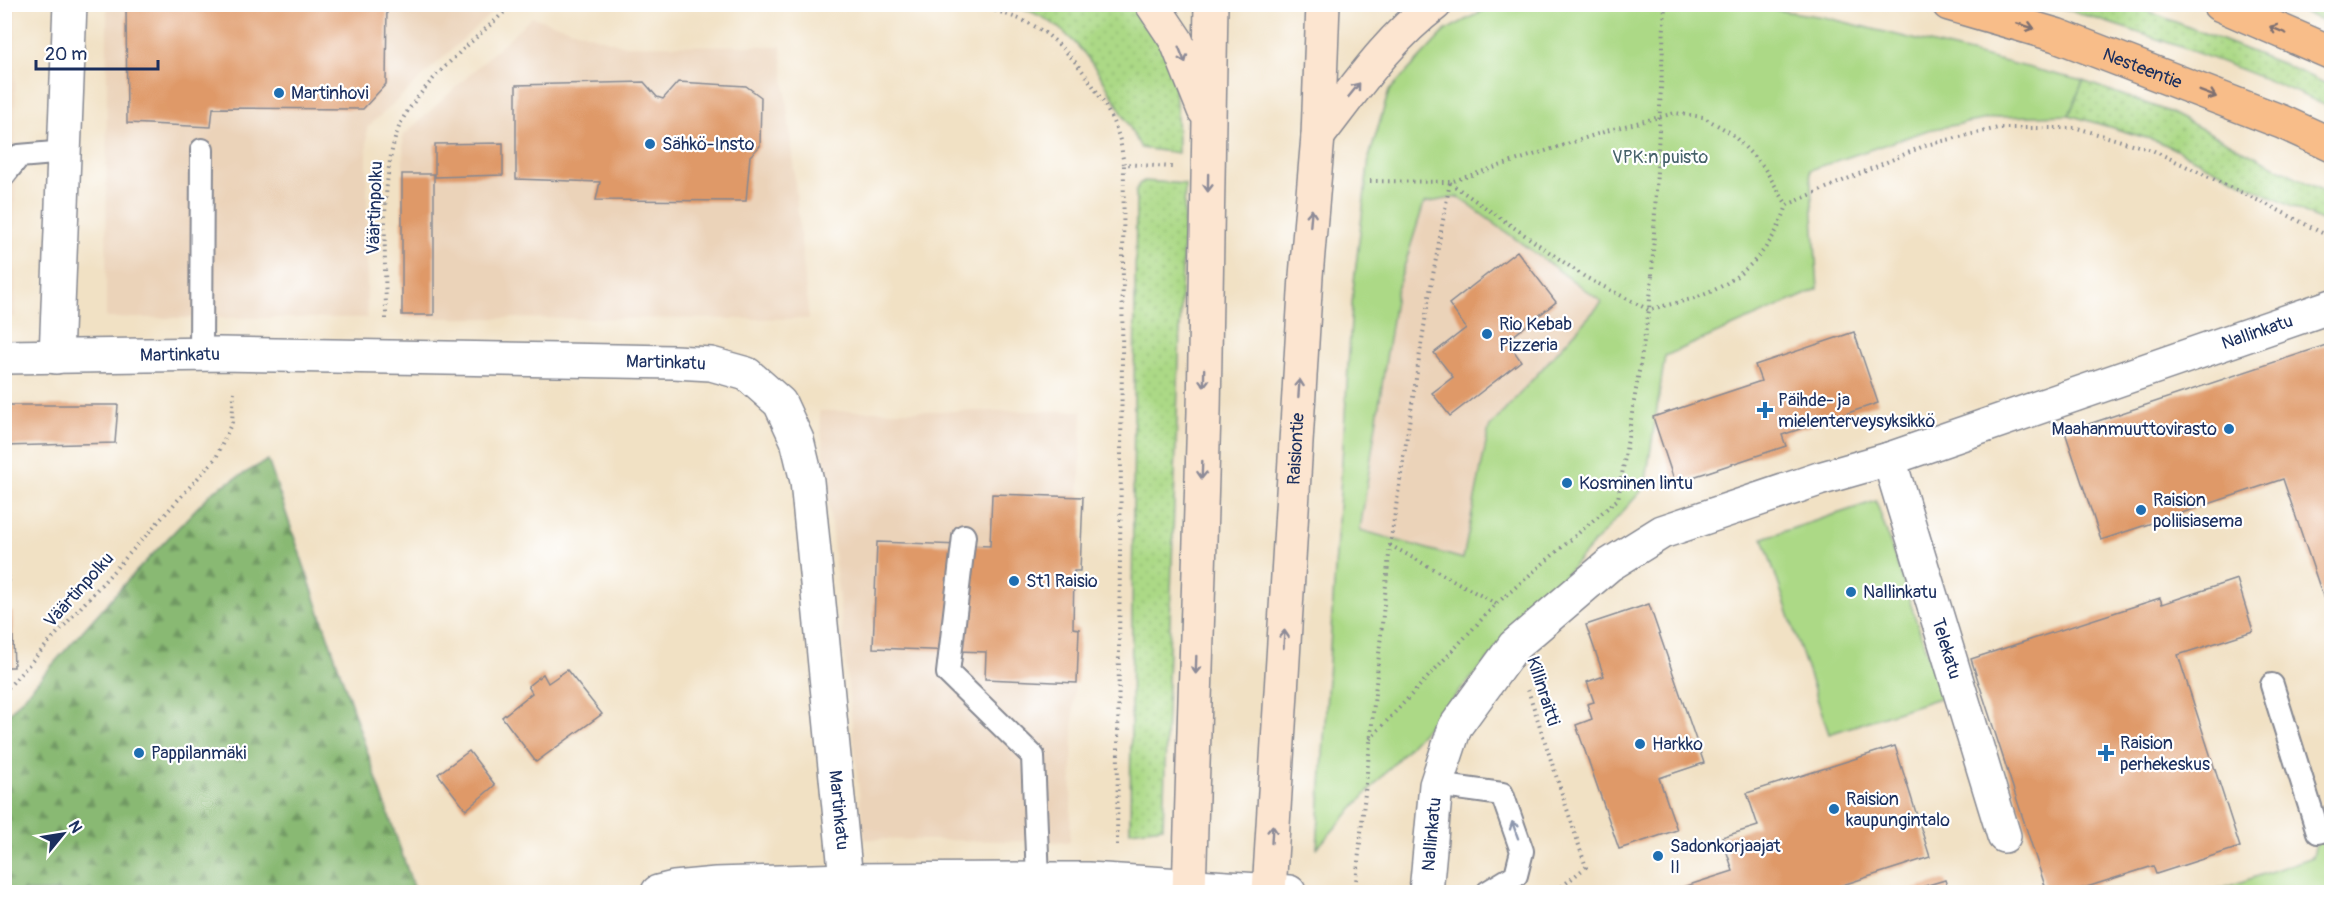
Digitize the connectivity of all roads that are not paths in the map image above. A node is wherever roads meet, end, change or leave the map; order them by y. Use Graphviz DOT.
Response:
graph roads {
  1 [pos="70,4"];
  2 [pos="1152,4"];
  3 [pos="1211,4"];
  4 [pos="1323,4"];
  5 [pos="1435,4"];
  6 [pos="1949,4"];
  7 [pos="2219,4"];
  8 [pos="2331,53"];
  9 [pos="1210,124"];
  10 [pos="1318,136"];
  11 [pos="2331,145"];
  12 [pos="202,150"];
  13 [pos="66,152"];
  14 [pos="4,175"];
  15 [pos="2331,306"];
  16 [pos="201,354"];
  17 [pos="4,357"];
  18 [pos="56,357"];
  19 [pos="1889,459"];
  20 [pos="964,536"];
  21 [pos="2272,685"];
  22 [pos="1436,785"];
  23 [pos="2331,828"];
  24 [pos="2004,836"];
  25 [pos="846,879"];
  26 [pos="1038,879"];
  27 [pos="893,886"];
  28 [pos="1189,889"];
  29 [pos="658,892"];
  30 [pos="1276,892"];
  31 [pos="1426,892"];
  32 [pos="1488,892"];
  1 -- 13 [label="street"];
  2 -- 9 [label="main road, one-way"];
  3 -- 9 [label="main road"];
  4 -- 10 [label="main road, Raisiontie"];
  10 -- 5 [label="main road, one-way"];
  6 -- 11 [label="main road, Nesteentie, one-way"];
  8 -- 7 [label="main road, one-way"];
  9 -- 28 [label="main road, one-way"];
  30 -- 10 [label="main road, Raisiontie, one-way"];
  12 -- 16 [label="lane"];
  13 -- 14 [label="lane"];
  13 -- 18 [label="street"];
  15 -- 19 [label="street, Nallinkatu"];
  16 -- 18 [label="street, Martinkatu"];
  16 -- 25 [label="street, Martinkatu"];
  17 -- 18 [label="street, Martinkatu"];
  19 -- 22 [label="street, Nallinkatu"];
  19 -- 24 [label="street, Telekatu"];
  20 -- 26 [label="lane"];
  21 -- 23 [label="lane"];
  22 -- 31 [label="street, Nallinkatu"];
  32 -- 22 [label="lane, one-way"];
  25 -- 27 [label="street"];
  25 -- 29 [label="street"];
  26 -- 27 [label="street"];
  26 -- 28 [label="street"];
  28 -- 30 [label="street"];
}
